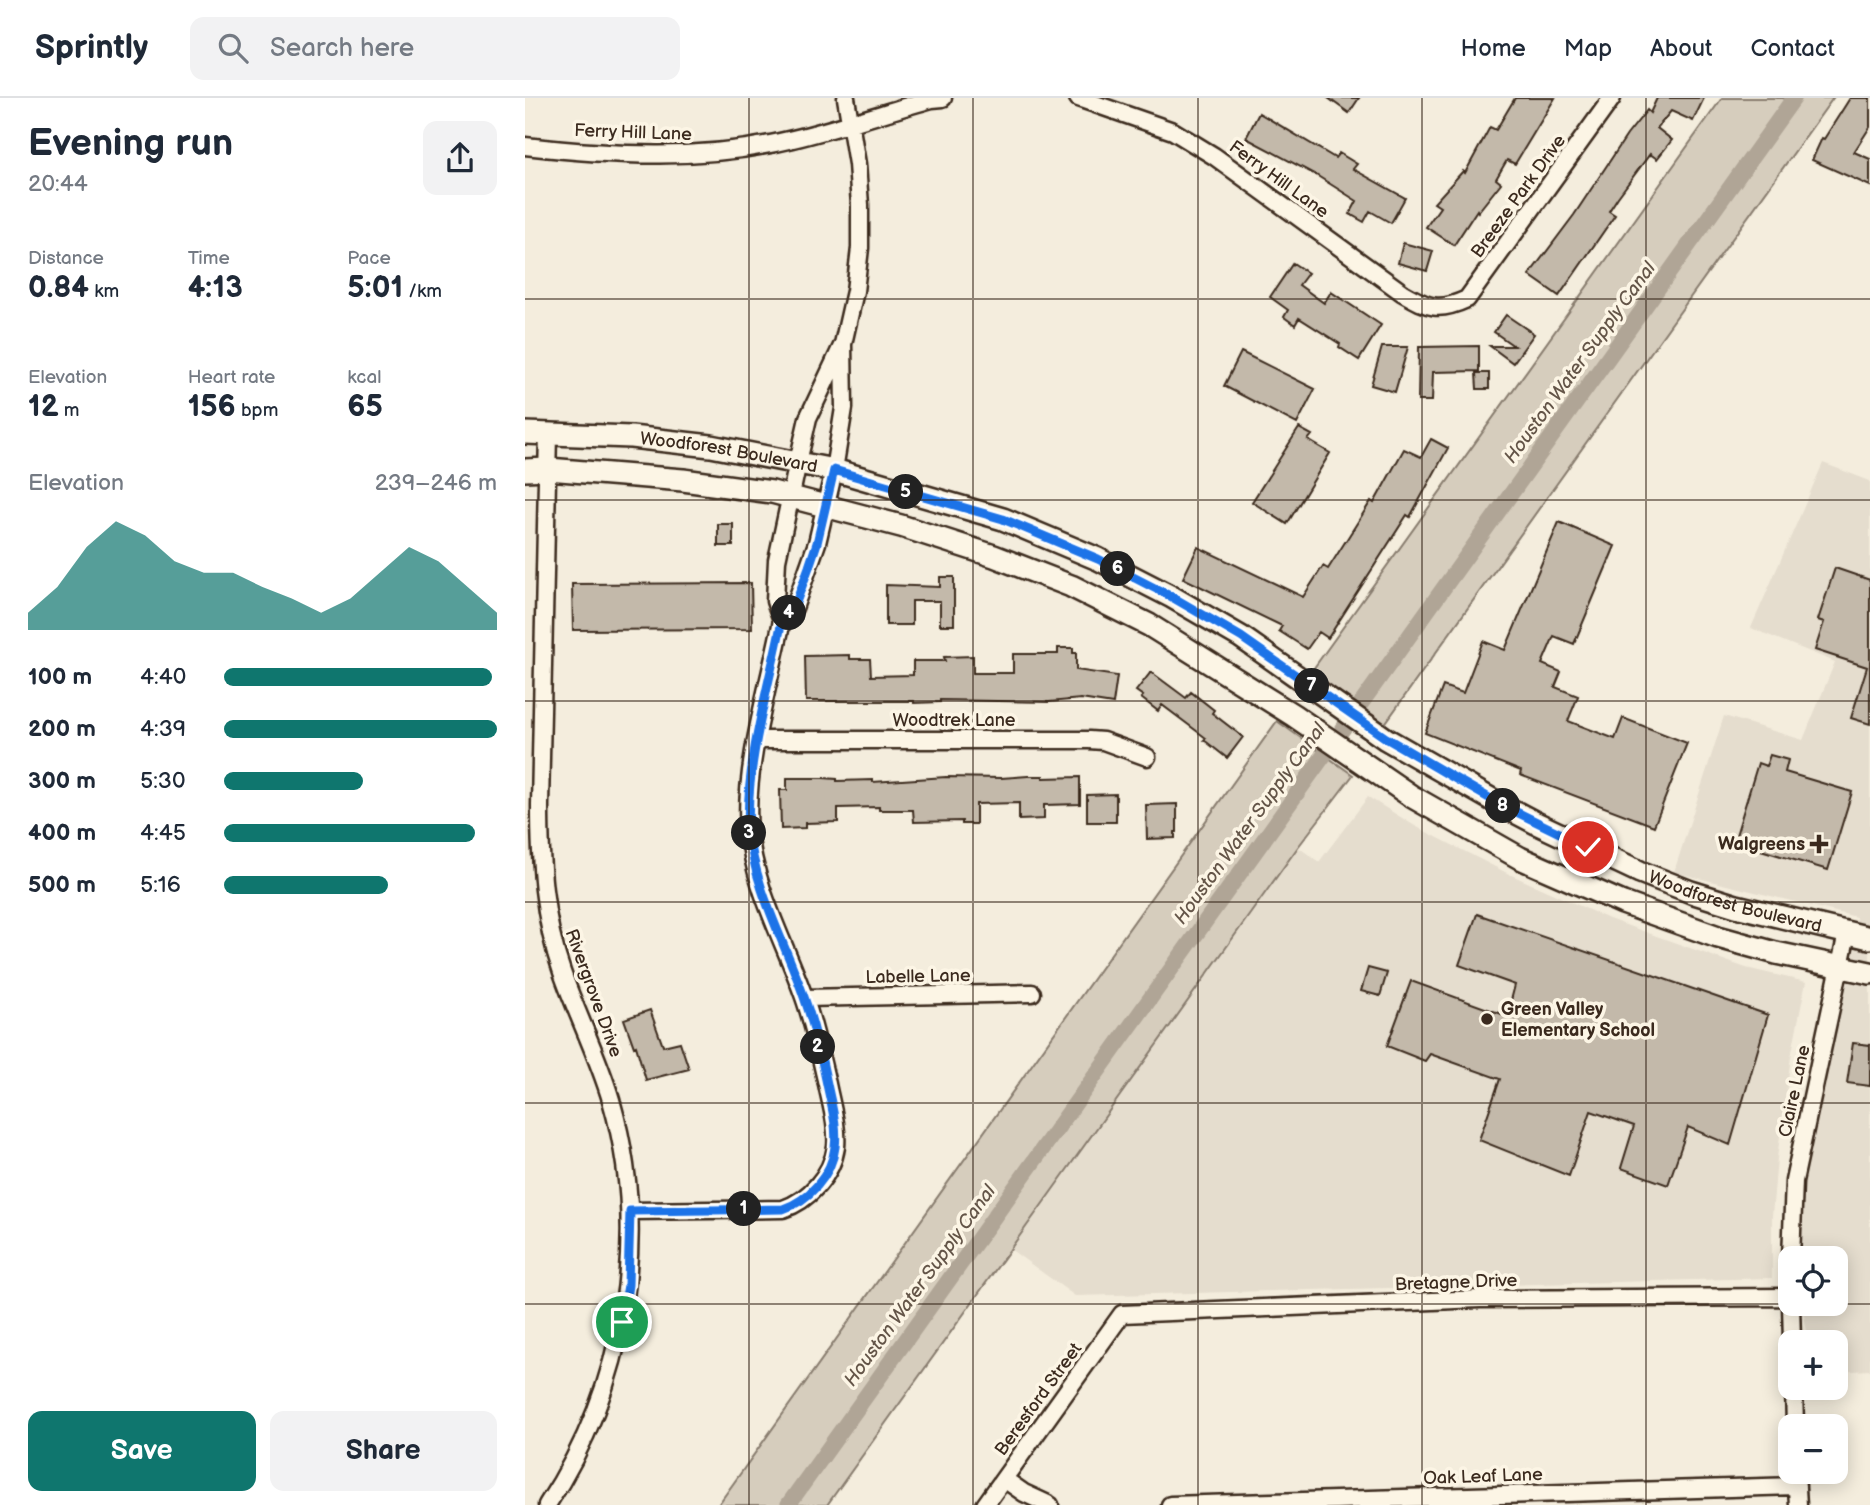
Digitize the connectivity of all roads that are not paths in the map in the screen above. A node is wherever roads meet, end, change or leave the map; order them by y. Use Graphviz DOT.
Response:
graph roads {
  1 [pos="846,98"];
  2 [pos="943,98"];
  3 [pos="1077,98"];
  4 [pos="1612,98"];
  5 [pos="851,122"];
  6 [pos="525,146"];
  7 [pos="1448,306"];
  8 [pos="843,344"];
  9 [pos="525,433"];
  10 [pos="548,433"];
  11 [pos="798,462"];
  12 [pos="548,469"];
  13 [pos="525,470"];
  14 [pos="834,470"];
  15 [pos="791,497"];
  16 [pos="825,506"];
  17 [pos="782,620"];
  18 [pos="757,740"];
  19 [pos="542,742"];
  20 [pos="525,743"];
  21 [pos="1147,757"];
  22 [pos="1640,872"];
  23 [pos="1623,904"];
  24 [pos="1847,933"];
  25 [pos="1870,939"];
  26 [pos="1840,967"];
  27 [pos="1870,973"];
  28 [pos="1032,993"];
  29 [pos="805,998"];
  30 [pos="630,1211"];
  31 [pos="1791,1246"];
  32 [pos="1778,1297"];
  33 [pos="1122,1314"];
  34 [pos="1004,1479"];
  35 [pos="1778,1480"];
  36 [pos="1797,1484"];
  37 [pos="547,1505"];
  38 [pos="985,1505"];
  39 [pos="1050,1505"];
  40 [pos="1170,1505"];
  41 [pos="1798,1505"];
  1 -- 5 [label="street"];
  2 -- 5 [label="street, Ferry Hill Lane"];
  3 -- 7 [label="street, Ferry Hill Lane"];
  4 -- 7 [label="street, Breeze Park Drive"];
  5 -- 6 [label="street, Ferry Hill Lane"];
  5 -- 8 [label="street"];
  8 -- 11 [label="street"];
  8 -- 14 [label="street"];
  9 -- 10 [label="main road, Woodforest Boulevard"];
  10 -- 11 [label="main road, Woodforest Boulevard"];
  10 -- 12 [label="street, Rivergrove Drive"];
  11 -- 14 [label="main road, Woodforest Boulevard"];
  11 -- 15 [label="street"];
  12 -- 13 [label="main road, Woodforest Boulevard"];
  12 -- 15 [label="main road, Woodforest Boulevard"];
  12 -- 19 [label="street, Rivergrove Drive"];
  14 -- 16 [label="street"];
  14 -- 22 [label="main road, Woodforest Boulevard"];
  15 -- 16 [label="main road, Woodforest Boulevard"];
  15 -- 17 [label="street"];
  16 -- 17 [label="street"];
  16 -- 23 [label="main road, Woodforest Boulevard"];
  17 -- 18 [label="street"];
  18 -- 21 [label="street, Woodtrek Lane"];
  18 -- 29 [label="street"];
  19 -- 20 [label="street"];
  19 -- 30 [label="street, Rivergrove Drive"];
  22 -- 23 [label="main road"];
  22 -- 24 [label="main road, Woodforest Boulevard"];
  23 -- 26 [label="main road, Woodforest Boulevard"];
  24 -- 25 [label="main road, Woodforest Boulevard"];
  24 -- 26 [label="street, Claire Lane"];
  26 -- 27 [label="main road, Woodforest Boulevard"];
  26 -- 31 [label="street, Claire Lane"];
  28 -- 29 [label="street, Labelle Lane"];
  29 -- 30 [label="street"];
  30 -- 37 [label="street, Rivergrove Drive"];
  32 -- 33 [label="street, Bretagne Drive"];
  33 -- 34 [label="street, Beresford Street"];
  34 -- 38 [label="street, Beresford Street"];
  34 -- 39 [label="street"];
  35 -- 40 [label="street, Oak Leaf Lane"];
  36 -- 41 [label="street"];
}
